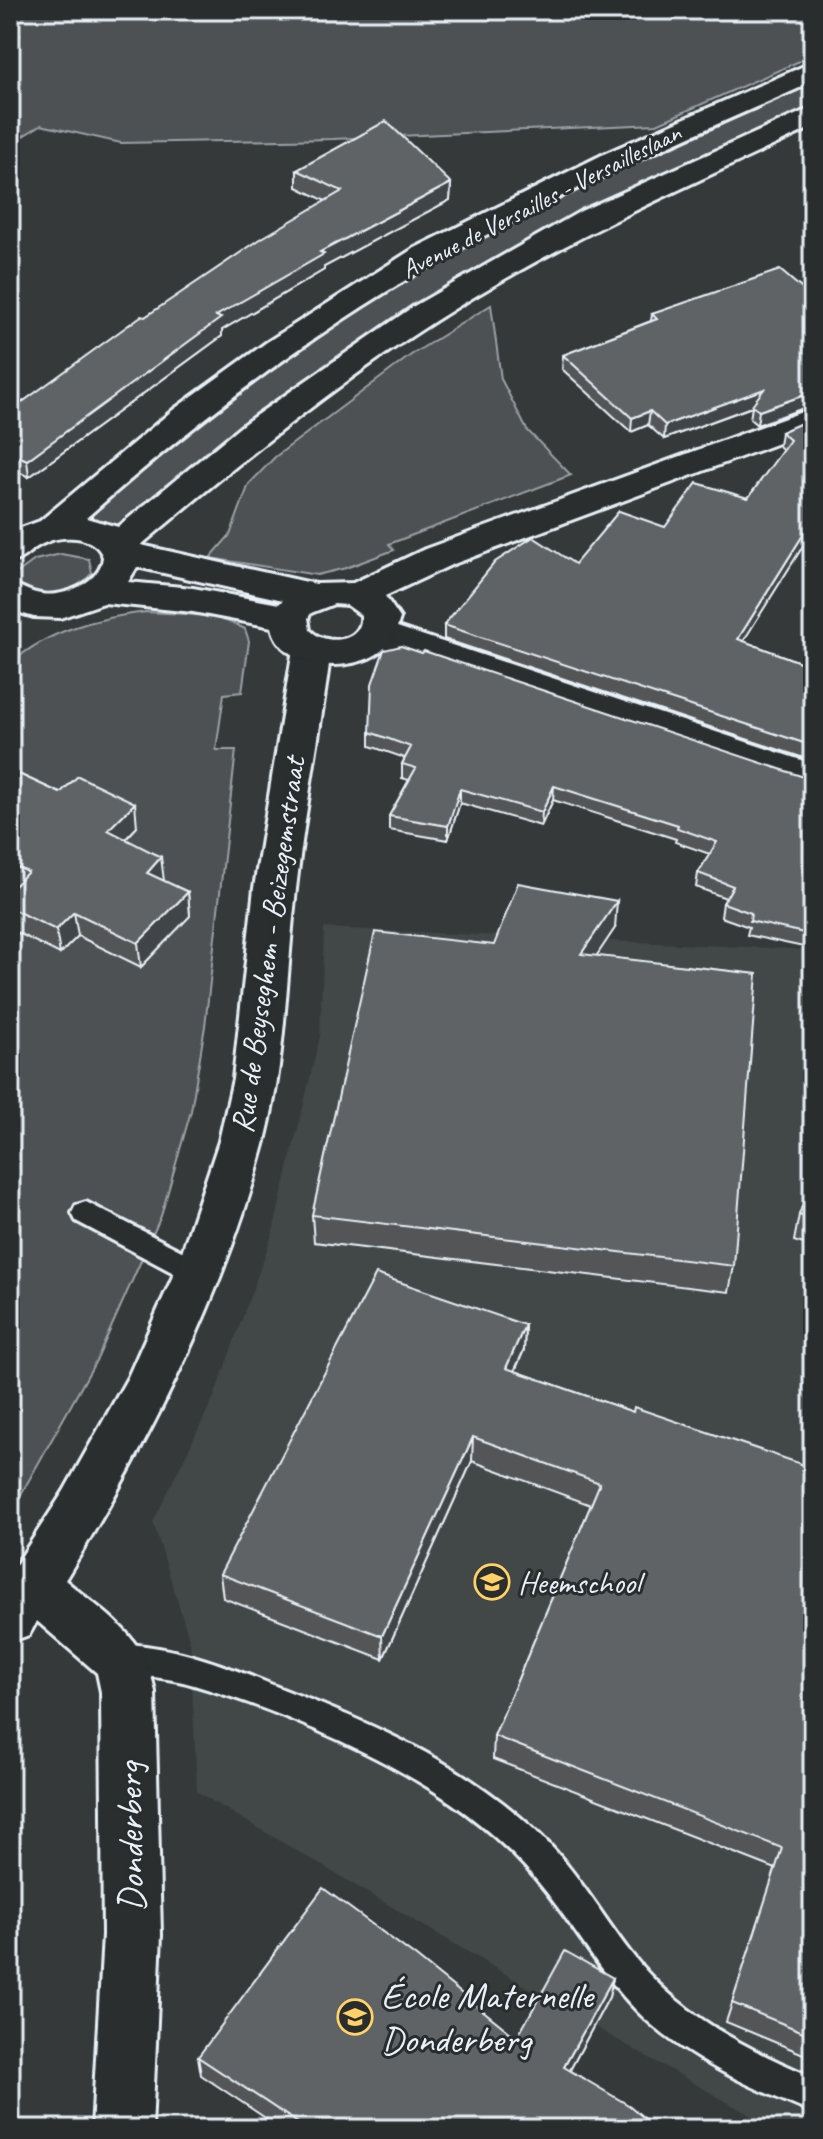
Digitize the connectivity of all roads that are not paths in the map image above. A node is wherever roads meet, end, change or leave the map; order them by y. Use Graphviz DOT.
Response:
graph roads {
  1 [pos="813,71"];
  2 [pos="813,116"];
  3 [pos="813,418"];
  4 [pos="53,528"];
  5 [pos="118,549"];
  6 [pos="10,552"];
  7 [pos="99,591"];
  8 [pos="10,595"];
  9 [pos="357,595"];
  10 [pos="57,607"];
  11 [pos="305,621"];
  12 [pos="10,632"];
  13 [pos="379,633"];
  14 [pos="813,778"];
  15 [pos="86,1213"];
  16 [pos="197,1272"];
  17 [pos="22,1602"];
  18 [pos="116,1656"];
  19 [pos="813,2095"];
  20 [pos="122,2129"];
  1 -- 4 [label="street, Avenue de Versailles - Versailleslaan"];
  2 -- 5 [label="street, Avenue de Versailles - Versailleslaan"];
  3 -- 9 [label="street"];
  4 -- 5 [label="street"];
  4 -- 6 [label="street, Avenue de Versailles - Versailleslaan"];
  5 -- 7 [label="street"];
  5 -- 11 [label="street"];
  7 -- 10 [label="street"];
  7 -- 11 [label="street"];
  8 -- 10 [label="street"];
  9 -- 11 [label="street"];
  9 -- 13 [label="street"];
  10 -- 12 [label="street"];
  11 -- 13 [label="street"];
  11 -- 16 [label="street, Rue de Beyseghem - Beizegemstraat"];
  13 -- 14 [label="street"];
  15 -- 16 [label="lane"];
  16 -- 17 [label="street, Rue de Beyseghem - Beizegemstraat"];
  17 -- 18 [label="street"];
  18 -- 19 [label="lane"];
  18 -- 20 [label="street, Donderberg"];
}
